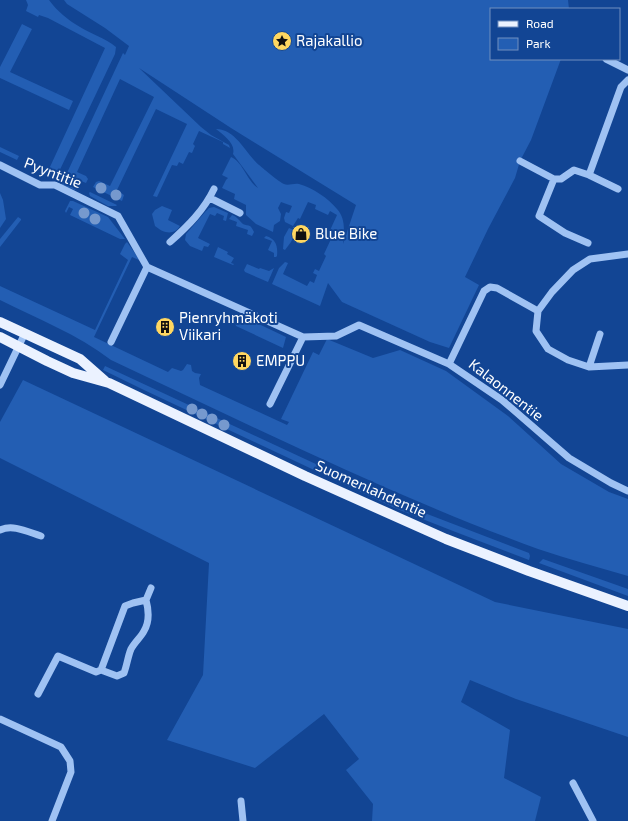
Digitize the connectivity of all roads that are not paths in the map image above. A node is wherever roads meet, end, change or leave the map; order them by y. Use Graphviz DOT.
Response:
graph roads {
  1 [pos="608,60"];
  2 [pos="628,70"];
  3 [pos="628,80"];
  4 [pos="520,161"];
  5 [pos="0,165"];
  6 [pos="589,174"];
  7 [pos="554,179"];
  8 [pos="214,189"];
  9 [pos="618,189"];
  10 [pos="210,198"];
  11 [pos="240,213"];
  12 [pos="170,242"];
  13 [pos="588,243"];
  14 [pos="628,254"];
  15 [pos="147,267"];
  16 [pos="538,311"];
  17 [pos="0,322"];
  18 [pos="25,333"];
  19 [pos="600,334"];
  20 [pos="0,337"];
  21 [pos="303,337"];
  22 [pos="111,342"];
  23 [pos="18,347"];
  24 [pos="449,364"];
  25 [pos="628,365"];
  26 [pos="589,367"];
  27 [pos="108,383"];
  28 [pos="0,385"];
  29 [pos="270,404"];
  30 [pos="628,491"];
  31 [pos="0,530"];
  32 [pos="41,536"];
  33 [pos="152,588"];
  34 [pos="146,600"];
  35 [pos="628,606"];
  36 [pos="101,670"];
  37 [pos="38,694"];
  38 [pos="0,719"];
  39 [pos="573,783"];
  40 [pos="241,801"];
  41 [pos="52,821"];
  42 [pos="243,821"];
  43 [pos="593,821"];
  1 -- 2 [label="street"];
  3 -- 6 [label="street"];
  4 -- 7 [label="street"];
  5 -- 15 [label="street, Pyyntitie"];
  6 -- 7 [label="street"];
  6 -- 9 [label="street"];
  7 -- 13 [label="street"];
  8 -- 10 [label="street"];
  10 -- 11 [label="street"];
  10 -- 12 [label="street"];
  14 -- 16 [label="street"];
  15 -- 21 [label="street"];
  15 -- 22 [label="street"];
  16 -- 24 [label="street"];
  16 -- 26 [label="street"];
  17 -- 18 [label="main road, Suomenlahdentie"];
  18 -- 23 [label="street"];
  18 -- 27 [label="main road, Suomenlahdentie"];
  19 -- 26 [label="street"];
  20 -- 23 [label="main road, Suomenlahdentie"];
  21 -- 24 [label="street, Kalaonnentie"];
  21 -- 29 [label="street"];
  23 -- 27 [label="main road, Suomenlahdentie"];
  23 -- 28 [label="street"];
  24 -- 30 [label="street, Kalaonnentie"];
  25 -- 26 [label="street"];
  27 -- 35 [label="main road, Suomenlahdentie"];
  31 -- 32 [label="street"];
  33 -- 34 [label="street"];
  34 -- 36 [label="street"];
  34 -- 36 [label="street"];
  36 -- 37 [label="street"];
  38 -- 41 [label="street"];
  39 -- 43 [label="street"];
  40 -- 42 [label="street"];
}
